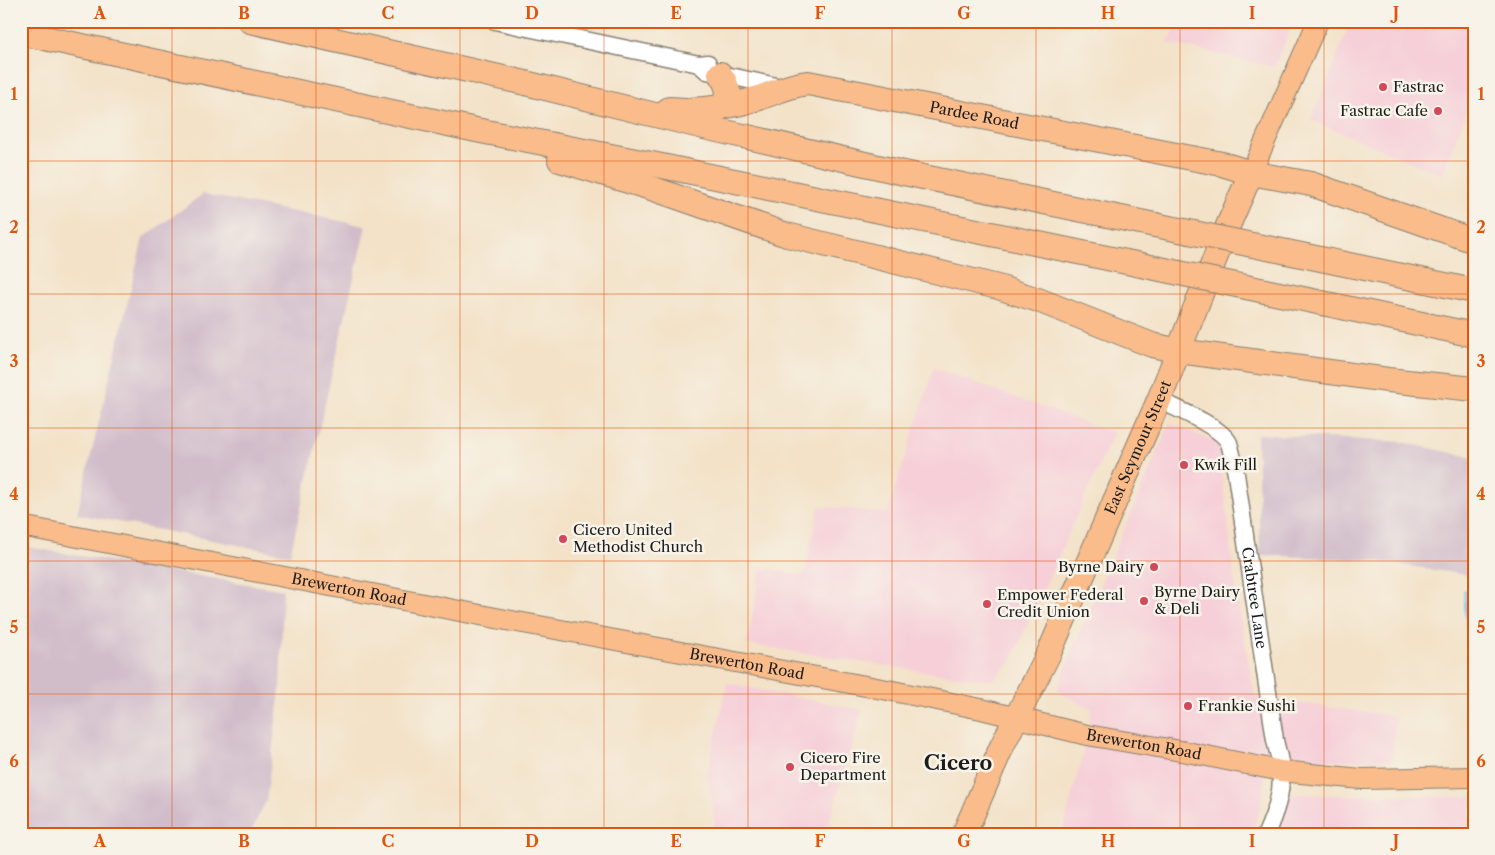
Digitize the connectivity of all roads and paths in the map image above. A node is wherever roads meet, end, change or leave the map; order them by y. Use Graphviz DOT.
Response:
graph roads {
  1 [pos="250,21"];
  2 [pos="495,21"];
  3 [pos="1318,21"];
  4 [pos="21,32"];
  5 [pos="709,69"];
  6 [pos="808,83"];
  7 [pos="784,88"];
  8 [pos="599,101"];
  9 [pos="722,107"];
  10 [pos="481,131"];
  11 [pos="1248,178"];
  12 [pos="1474,241"];
  13 [pos="1474,291"];
  14 [pos="1474,334"];
  15 [pos="1179,351"];
  16 [pos="1474,389"];
  17 [pos="1159,400"];
  18 [pos="21,526"];
  19 [pos="1016,718"];
  20 [pos="1281,771"];
  21 [pos="1474,777"];
  22 [pos="964,834"];
  23 [pos="1266,834"];
  1 -- 8 [label="highway"];
  2 -- 5 [label="street, Pardee Road"];
  3 -- 11 [label="main road"];
  4 -- 10 [label="highway"];
  5 -- 6 [label="street, Pardee Road"];
  5 -- 7 [label="street, Pardee Road"];
  5 -- 9 [label="highway"];
  6 -- 7 [label="highway"];
  6 -- 11 [label="highway, Pardee Road"];
  7 -- 9 [label="highway"];
  7 -- 11 [label="street, Pardee Road"];
  8 -- 9 [label="highway"];
  8 -- 13 [label="highway, bridge"];
  10 -- 14 [label="highway, bridge"];
  10 -- 15 [label="highway"];
  11 -- 12 [label="highway"];
  11 -- 15 [label="highway, East Seymour Street"];
  15 -- 16 [label="highway"];
  15 -- 17 [label="highway, East Seymour Street"];
  17 -- 19 [label="highway, East Seymour Street"];
  17 -- 20 [label="street, Crabtree Lane"];
  18 -- 19 [label="main road, Brewerton Road"];
  19 -- 20 [label="main road, Brewerton Road"];
  19 -- 22 [label="highway, East Seymour Street"];
  20 -- 21 [label="main road, Brewerton Road"];
  20 -- 23 [label="street, Crabtree Lane"];
}
